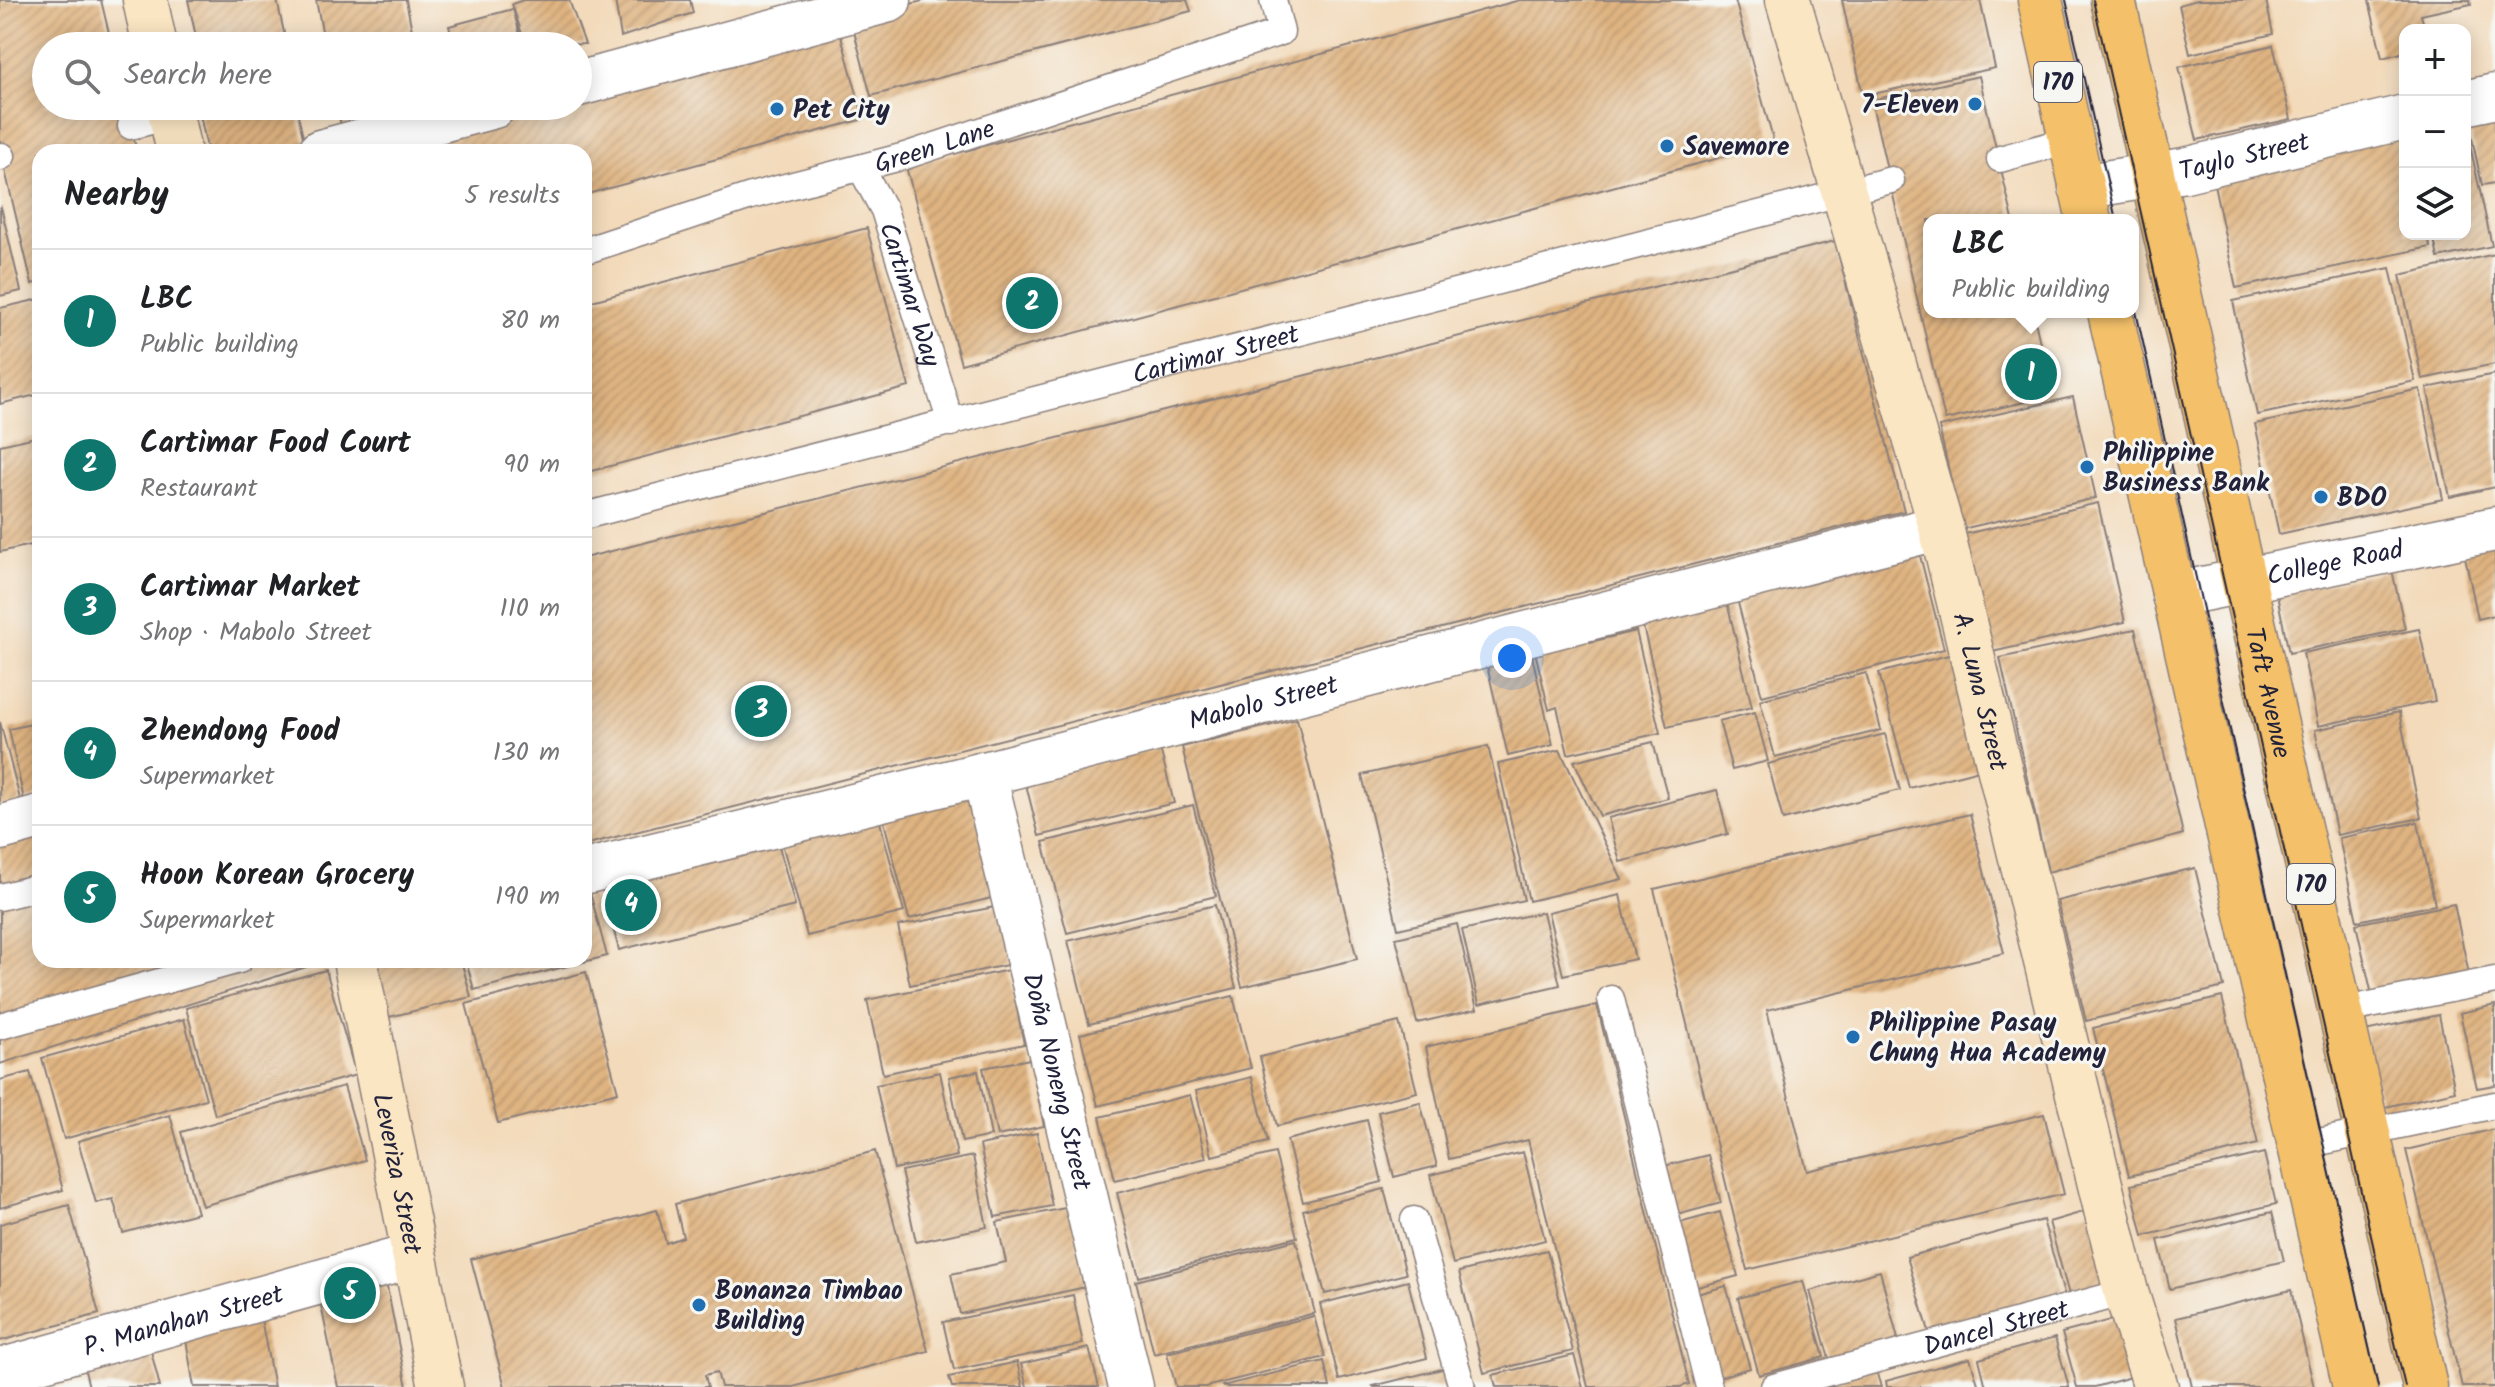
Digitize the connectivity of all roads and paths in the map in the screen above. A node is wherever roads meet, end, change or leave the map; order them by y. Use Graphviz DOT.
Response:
graph roads {
  1 [pos="145,0"];
  2 [pos="889,0"];
  3 [pos="1273,0"];
  4 [pos="1788,0"];
  5 [pos="2040,0"];
  6 [pos="2113,0"];
  7 [pos="152,32"];
  8 [pos="592,80"];
  9 [pos="2495,96"];
  10 [pos="2471,102"];
  11 [pos="2399,118"];
  12 [pos="441,120"];
  13 [pos="2070,140"];
  14 [pos="350,144"];
  15 [pos="2000,159"];
  16 [pos="862,170"];
  17 [pos="2154,176"];
  18 [pos="1891,180"];
  19 [pos="1846,190"];
  20 [pos="2085,203"];
  21 [pos="592,248"];
  22 [pos="2111,318"];
  23 [pos="951,423"];
  24 [pos="592,514"];
  25 [pos="1941,527"];
  26 [pos="2495,529"];
  27 [pos="2243,582"];
  28 [pos="2174,595"];
  29 [pos="984,774"];
  30 [pos="32,819"];
  31 [pos="0,828"];
  32 [pos="592,870"];
  33 [pos="32,889"];
  34 [pos="0,897"];
  35 [pos="166,968"];
  36 [pos="210,968"];
  37 [pos="357,968"];
  38 [pos="2495,980"];
  39 [pos="1611,999"];
  40 [pos="2340,1011"];
  41 [pos="0,1014"];
  42 [pos="0,1026"];
  43 [pos="2495,1105"];
  44 [pos="2367,1132"];
  45 [pos="2300,1146"];
  46 [pos="1414,1220"];
  47 [pos="413,1256"];
  48 [pos="2126,1292"];
  49 [pos="0,1371"];
  50 [pos="441,1387"];
  51 [pos="1131,1387"];
  52 [pos="1462,1387"];
  53 [pos="1709,1387"];
  54 [pos="1774,1387"];
  55 [pos="2156,1387"];
  56 [pos="2355,1387"];
  57 [pos="2425,1387"];
  1 -- 7 [label="street"];
  2 -- 8 [label="street"];
  3 -- 16 [label="lane, Green Lane"];
  4 -- 19 [label="street, A. Luna Street"];
  5 -- 13 [label="main road, 170"];
  6 -- 17 [label="main road, Taft Avenue / 170"];
  9 -- 10 [label="street"];
  11 -- 17 [label="street, Taylo Street"];
  12 -- 14 [label="street"];
  13 -- 15 [label="lane"];
  13 -- 20 [label="main road, 170"];
  16 -- 21 [label="lane, Green Lane"];
  16 -- 23 [label="lane, Cartimar Way"];
  17 -- 20 [label="street, Taylo Street"];
  17 -- 27 [label="main road, Taft Avenue / 170"];
  18 -- 19 [label="lane, Cartimar Street"];
  19 -- 23 [label="lane, Cartimar Street"];
  19 -- 25 [label="street, A. Luna Street"];
  22 -- 28 [label="main road"];
  23 -- 24 [label="lane, Cartimar Street"];
  25 -- 29 [label="street, Mabolo Street"];
  25 -- 48 [label="street, A. Luna Street"];
  26 -- 27 [label="street, College Road"];
  27 -- 28 [label="street, College Road"];
  27 -- 40 [label="main road, Taft Avenue / 170"];
  28 -- 45 [label="main road"];
  29 -- 32 [label="street, Mabolo Street"];
  29 -- 51 [label="street, Doña Noneng Street"];
  30 -- 31 [label="street"];
  33 -- 34 [label="lane"];
  35 -- 41 [label="lane"];
  36 -- 42 [label="lane"];
  37 -- 47 [label="street, Leveriza Street"];
  38 -- 40 [label="lane"];
  39 -- 53 [label="lane"];
  40 -- 44 [label="main road, Taft Avenue / 170"];
  43 -- 44 [label="lane"];
  44 -- 45 [label="lane"];
  44 -- 57 [label="main road, Taft Avenue / 170"];
  45 -- 56 [label="main road"];
  46 -- 52 [label="lane"];
  47 -- 49 [label="street, P. Manahan Street"];
  47 -- 50 [label="street, Leveriza Street"];
  48 -- 54 [label="lane, Dancel Street"];
  48 -- 55 [label="street, A. Luna Street"];
}
